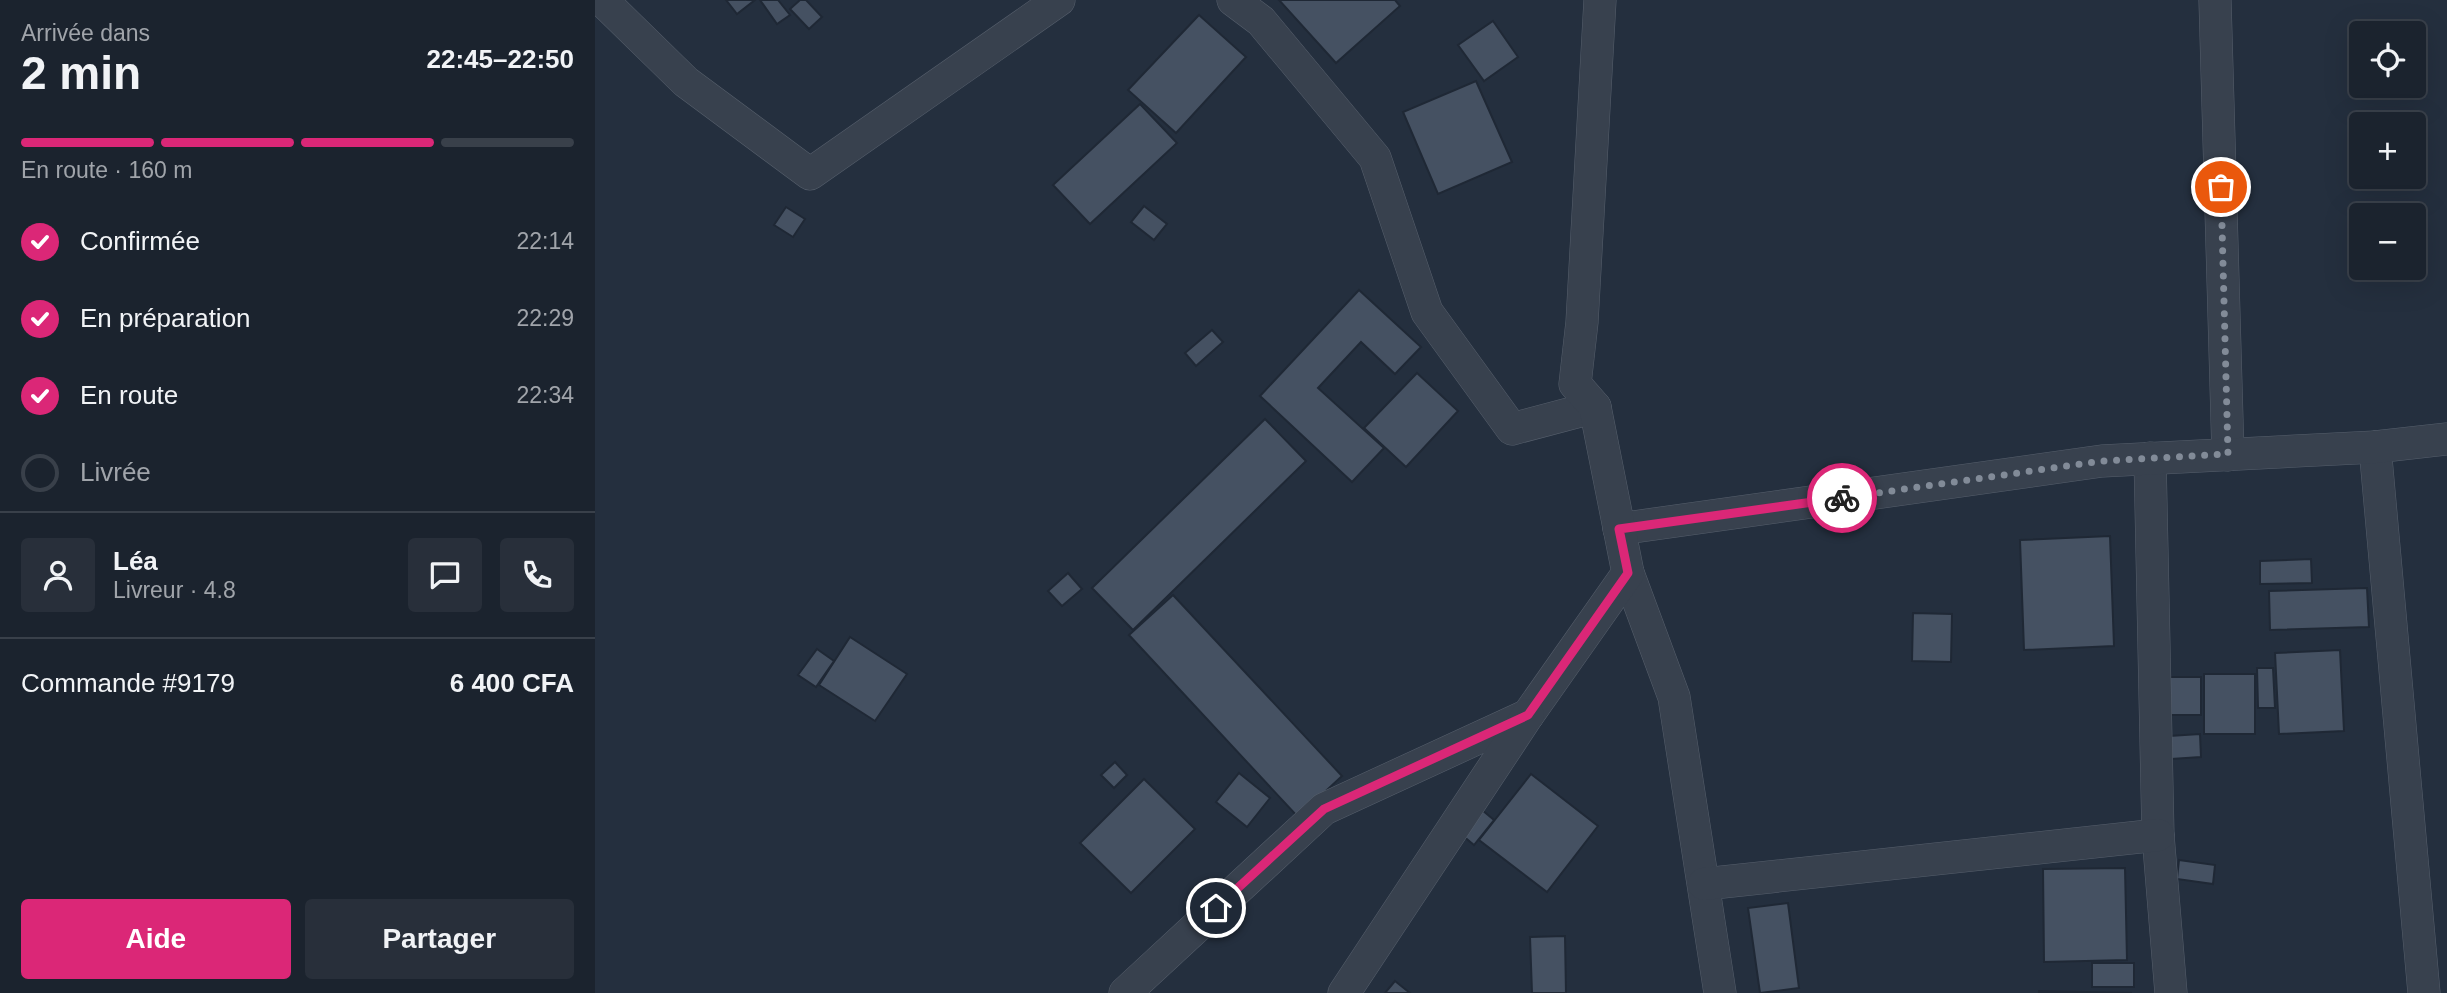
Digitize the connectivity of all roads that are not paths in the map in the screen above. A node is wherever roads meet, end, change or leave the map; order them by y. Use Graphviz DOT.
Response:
graph roads {
  1 [pos="602,0"];
  2 [pos="1059,0"];
  3 [pos="1233,0"];
  4 [pos="1600,0"];
  5 [pos="2215,0"];
  6 [pos="1595,407"];
  7 [pos="2447,439"];
  8 [pos="2375,447"];
  9 [pos="2228,454"];
  10 [pos="2150,458"];
  11 [pos="1619,529"];
  12 [pos="1628,573"];
  13 [pos="1528,715"];
  14 [pos="2158,835"];
  15 [pos="1704,884"];
  16 [pos="1125,993"];
  17 [pos="1344,993"];
  18 [pos="1720,993"];
  19 [pos="2171,993"];
  20 [pos="2424,993"];
  1 -- 2 [label="street"];
  3 -- 6 [label="street"];
  4 -- 6 [label="street"];
  5 -- 9 [label="street"];
  6 -- 11 [label="street"];
  7 -- 8 [label="street"];
  8 -- 9 [label="street"];
  8 -- 20 [label="street"];
  9 -- 10 [label="street"];
  10 -- 11 [label="street"];
  10 -- 14 [label="street"];
  11 -- 12 [label="street"];
  12 -- 13 [label="street"];
  12 -- 15 [label="street"];
  13 -- 16 [label="street"];
  13 -- 17 [label="street"];
  14 -- 15 [label="street"];
  14 -- 19 [label="street"];
  15 -- 18 [label="street"];
}
